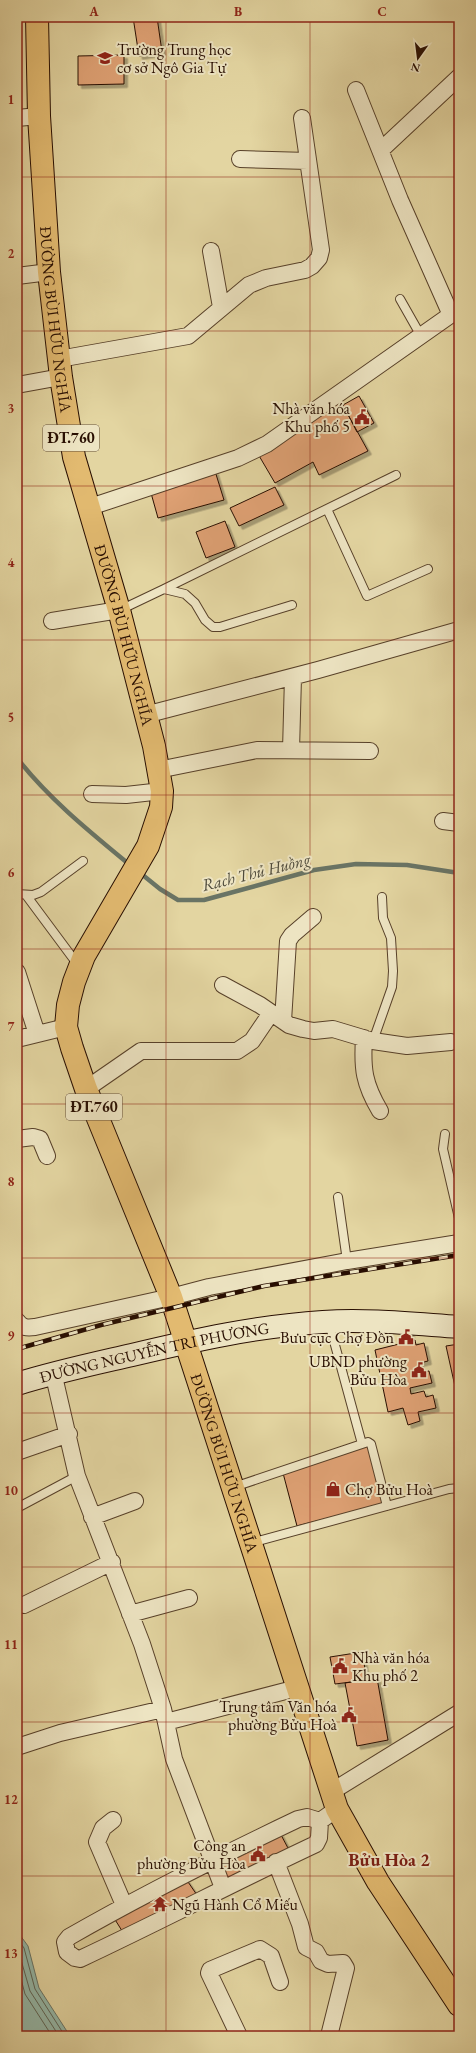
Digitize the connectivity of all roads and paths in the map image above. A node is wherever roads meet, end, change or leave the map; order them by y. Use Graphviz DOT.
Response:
graph roads {
  1 [pos="37,17"];
  2 [pos="459,77"];
  3 [pos="356,90"];
  4 [pos="39,116"];
  5 [pos="17,118"];
  6 [pos="302,118"];
  7 [pos="381,150"];
  8 [pos="240,160"];
  9 [pos="308,161"];
  10 [pos="211,252"];
  11 [pos="49,272"];
  12 [pos="17,276"];
  13 [pos="400,299"];
  14 [pos="221,307"];
  15 [pos="455,312"];
  16 [pos="421,336"];
  17 [pos="60,368"];
  18 [pos="17,385"];
  19 [pos="396,475"];
  20 [pos="90,506"];
  21 [pos="327,509"];
  22 [pos="428,569"];
  23 [pos="164,589"];
  24 [pos="292,605"];
  25 [pos="119,610"];
  26 [pos="52,621"];
  27 [pos="459,630"];
  28 [pos="293,677"];
  29 [pos="145,715"];
  30 [pos="291,750"];
  31 [pos="370,751"];
  32 [pos="158,770"];
  33 [pos="162,791"];
  34 [pos="92,794"];
  35 [pos="443,821"];
  36 [pos="459,823"];
  37 [pos="83,861"];
  38 [pos="17,894"];
  39 [pos="26,895"];
  40 [pos="382,897"];
  41 [pos="313,917"];
  42 [pos="80,968"];
  43 [pos="17,972"];
  44 [pos="223,985"];
  45 [pos="277,1017"];
  46 [pos="66,1027"];
  47 [pos="37,1034"];
  48 [pos="17,1039"];
  49 [pos="368,1040"];
  50 [pos="451,1042"];
  51 [pos="86,1089"];
  52 [pos="380,1110"];
  53 [pos="445,1134"];
  54 [pos="17,1139"];
  55 [pos="48,1156"];
  56 [pos="338,1197"];
  57 [pos="459,1218"];
  58 [pos="459,1243"];
  59 [pos="347,1261"];
  60 [pos="171,1298"];
  61 [pos="17,1322"];
  62 [pos="329,1322"];
  63 [pos="459,1327"];
  64 [pos="185,1342"];
  65 [pos="53,1372"];
  66 [pos="17,1384"];
  67 [pos="69,1434"];
  68 [pos="362,1444"];
  69 [pos="17,1452"];
  70 [pos="78,1476"];
  71 [pos="233,1487"];
  72 [pos="459,1488"];
  73 [pos="135,1501"];
  74 [pos="387,1506"];
  75 [pos="17,1508"];
  76 [pos="92,1518"];
  77 [pos="250,1543"];
  78 [pos="112,1562"];
  79 [pos="189,1598"];
  80 [pos="24,1605"];
  81 [pos="130,1614"];
  82 [pos="298,1688"];
  83 [pos="459,1713"];
  84 [pos="164,1715"];
  85 [pos="17,1747"];
  86 [pos="329,1807"];
  87 [pos="113,1820"];
  88 [pos="211,1859"];
  89 [pos="276,1862"];
  90 [pos="223,1888"];
  91 [pos="124,1905"];
  92 [pos="280,1982"];
  93 [pos="459,2005"];
  94 [pos="239,2036"];
  95 [pos="329,2036"];
  1 -- 4 [label="main road, ĐƯỜNG BÙI HỮU NGHĨA / ĐT.760"];
  2 -- 7 [label="street"];
  3 -- 7 [label="street"];
  4 -- 5 [label="street"];
  4 -- 11 [label="main road, ĐƯỜNG BÙI HỮU NGHĨA / ĐT.760"];
  6 -- 9 [label="street"];
  7 -- 15 [label="street"];
  8 -- 9 [label="street"];
  9 -- 14 [label="street"];
  10 -- 14 [label="street"];
  11 -- 12 [label="street"];
  11 -- 17 [label="main road, ĐƯỜNG BÙI HỮU NGHĨA / ĐT.760"];
  13 -- 16 [label="lane"];
  14 -- 17 [label="street"];
  15 -- 16 [label="street"];
  16 -- 20 [label="street"];
  17 -- 18 [label="street"];
  17 -- 20 [label="main road, ĐƯỜNG BÙI HỮU NGHĨA / ĐT.760"];
  19 -- 21 [label="lane"];
  20 -- 25 [label="main road, ĐƯỜNG BÙI HỮU NGHĨA / ĐT.760"];
  21 -- 22 [label="lane"];
  21 -- 23 [label="lane"];
  23 -- 24 [label="lane"];
  23 -- 25 [label="lane"];
  25 -- 26 [label="street"];
  25 -- 29 [label="main road, ĐƯỜNG BÙI HỮU NGHĨA / ĐT.760"];
  27 -- 28 [label="street"];
  28 -- 29 [label="street"];
  28 -- 30 [label="street"];
  29 -- 32 [label="main road, ĐƯỜNG BÙI HỮU NGHĨA / ĐT.760"];
  30 -- 31 [label="street"];
  30 -- 32 [label="street"];
  32 -- 33 [label="main road, ĐƯỜNG BÙI HỮU NGHĨA / ĐT.760"];
  33 -- 34 [label="street"];
  33 -- 42 [label="main road, ĐƯỜNG BÙI HỮU NGHĨA / ĐT.760"];
  35 -- 36 [label="street"];
  37 -- 39 [label="lane"];
  38 -- 39 [label="lane"];
  39 -- 42 [label="lane"];
  40 -- 49 [label="lane"];
  41 -- 45 [label="street"];
  42 -- 46 [label="main road, ĐƯỜNG BÙI HỮU NGHĨA / ĐT.760"];
  43 -- 47 [label="street"];
  44 -- 45 [label="street"];
  45 -- 49 [label="street"];
  45 -- 51 [label="street"];
  46 -- 47 [label="street"];
  46 -- 51 [label="main road, ĐƯỜNG BÙI HỮU NGHĨA / ĐT.760"];
  47 -- 48 [label="street"];
  49 -- 50 [label="street"];
  49 -- 52 [label="street"];
  51 -- 60 [label="main road, ĐƯỜNG BÙI HỮU NGHĨA / ĐT.760"];
  53 -- 57 [label="lane"];
  54 -- 55 [label="street"];
  56 -- 59 [label="lane"];
  58 -- 59 [label="street"];
  59 -- 60 [label="street"];
  60 -- 61 [label="street"];
  60 -- 64 [label="main road, ĐƯỜNG BÙI HỮU NGHĨA / ĐT.760"];
  62 -- 63 [label="main road, ĐƯỜNG NGUYỄN TRI PHƯƠNG"];
  62 -- 64 [label="main road, ĐƯỜNG NGUYỄN TRI PHƯƠNG"];
  62 -- 68 [label="lane"];
  64 -- 65 [label="main road, ĐƯỜNG NGUYỄN TRI PHƯƠNG"];
  64 -- 71 [label="main road, ĐƯỜNG BÙI HỮU NGHĨA / ĐT.760"];
  65 -- 66 [label="main road, ĐƯỜNG NGUYỄN TRI PHƯƠNG"];
  65 -- 67 [label="street"];
  67 -- 69 [label="street"];
  67 -- 70 [label="street"];
  68 -- 71 [label="lane"];
  68 -- 74 [label="lane"];
  70 -- 75 [label="lane"];
  70 -- 76 [label="street"];
  71 -- 77 [label="main road, ĐƯỜNG BÙI HỮU NGHĨA / ĐT.760"];
  72 -- 74 [label="lane"];
  73 -- 76 [label="street"];
  74 -- 77 [label="lane"];
  76 -- 78 [label="street"];
  77 -- 82 [label="main road, ĐƯỜNG BÙI HỮU NGHĨA / ĐT.760"];
  78 -- 80 [label="street"];
  78 -- 81 [label="street"];
  79 -- 81 [label="street"];
  81 -- 84 [label="street"];
  82 -- 84 [label="street"];
  82 -- 86 [label="main road, ĐƯỜNG BÙI HỮU NGHĨA / ĐT.760"];
  83 -- 86 [label="street"];
  84 -- 85 [label="street"];
  84 -- 88 [label="street"];
  86 -- 88 [label="street"];
  86 -- 89 [label="street"];
  86 -- 93 [label="main road, ĐƯỜNG BÙI HỮU NGHĨA / ĐT.760"];
  87 -- 91 [label="street"];
  88 -- 90 [label="street"];
  88 -- 91 [label="street"];
  89 -- 90 [label="street"];
  89 -- 95 [label="street"];
  90 -- 91 [label="street"];
  92 -- 94 [label="street"];
}
